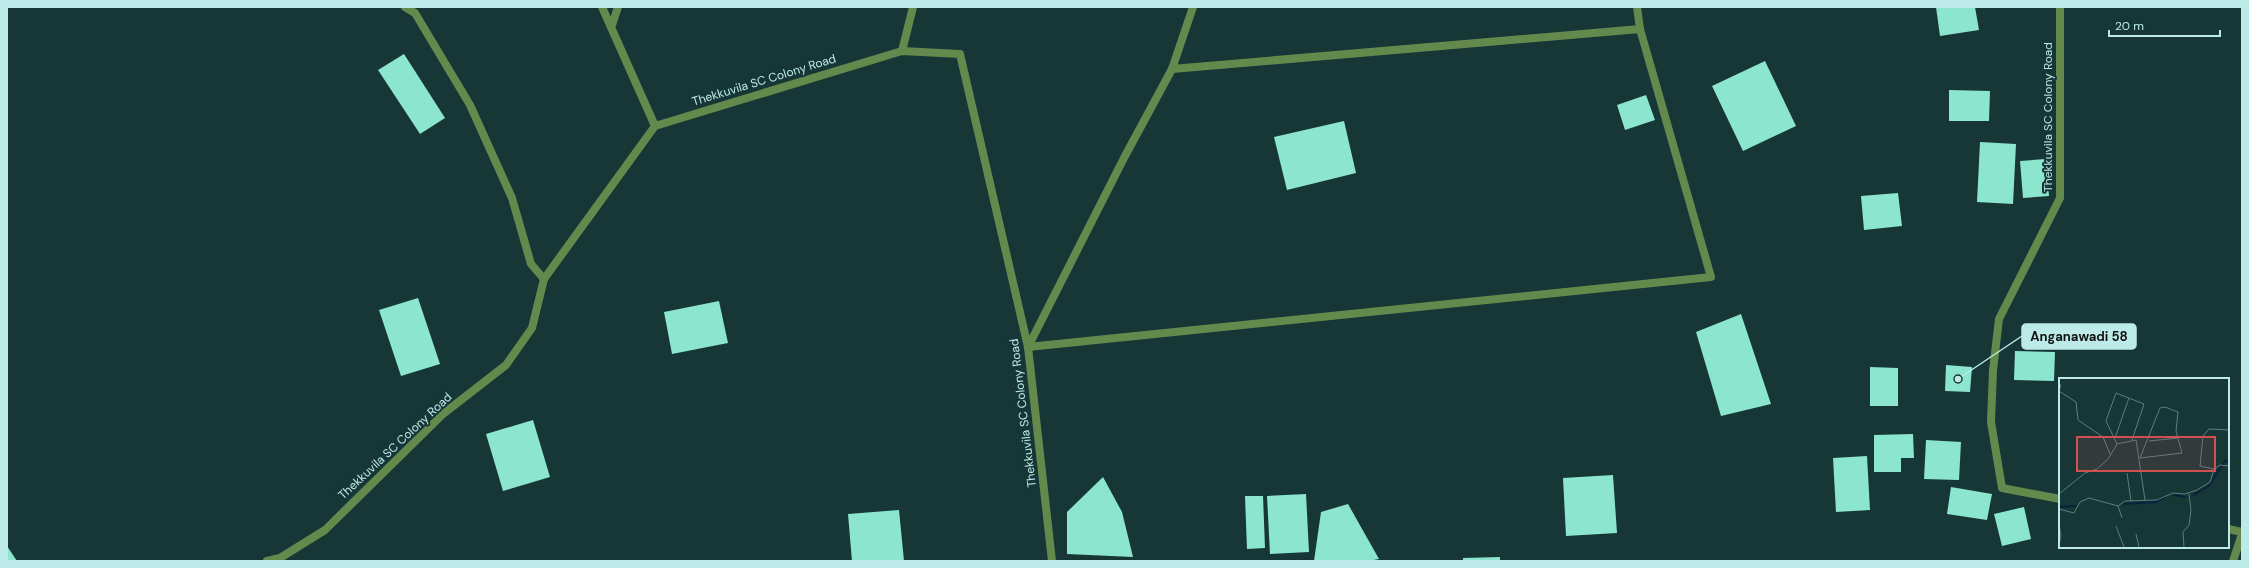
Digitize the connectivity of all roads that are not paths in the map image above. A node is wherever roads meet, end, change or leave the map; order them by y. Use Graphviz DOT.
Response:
graph roads {
  1 [pos="405,7"];
  2 [pos="602,7"];
  3 [pos="618,7"];
  4 [pos="913,7"];
  5 [pos="1193,7"];
  6 [pos="1637,7"];
  7 [pos="2060,7"];
  8 [pos="612,25"];
  9 [pos="1640,29"];
  10 [pos="902,51"];
  11 [pos="1172,69"];
  12 [pos="655,126"];
  13 [pos="544,279"];
  14 [pos="1028,347"];
  15 [pos="2059,499"];
  16 [pos="2229,529"];
  17 [pos="2242,533"];
  18 [pos="267,561"];
  19 [pos="1052,561"];
  20 [pos="2234,561"];
  1 -- 13 [label="street"];
  2 -- 8 [label="street"];
  3 -- 8 [label="street"];
  4 -- 10 [label="street"];
  5 -- 11 [label="street"];
  6 -- 9 [label="street"];
  7 -- 15 [label="street, Thekkuvila SC Colony Road"];
  8 -- 12 [label="street"];
  9 -- 11 [label="street"];
  9 -- 14 [label="street"];
  10 -- 12 [label="street, Thekkuvila SC Colony Road"];
  10 -- 14 [label="street, Thekkuvila SC Colony Road"];
  11 -- 14 [label="street"];
  12 -- 13 [label="street, Thekkuvila SC Colony Road"];
  13 -- 18 [label="street, Thekkuvila SC Colony Road"];
  14 -- 19 [label="street, Thekkuvila SC Colony Road"];
  16 -- 17 [label="street"];
  17 -- 20 [label="street"];
}
